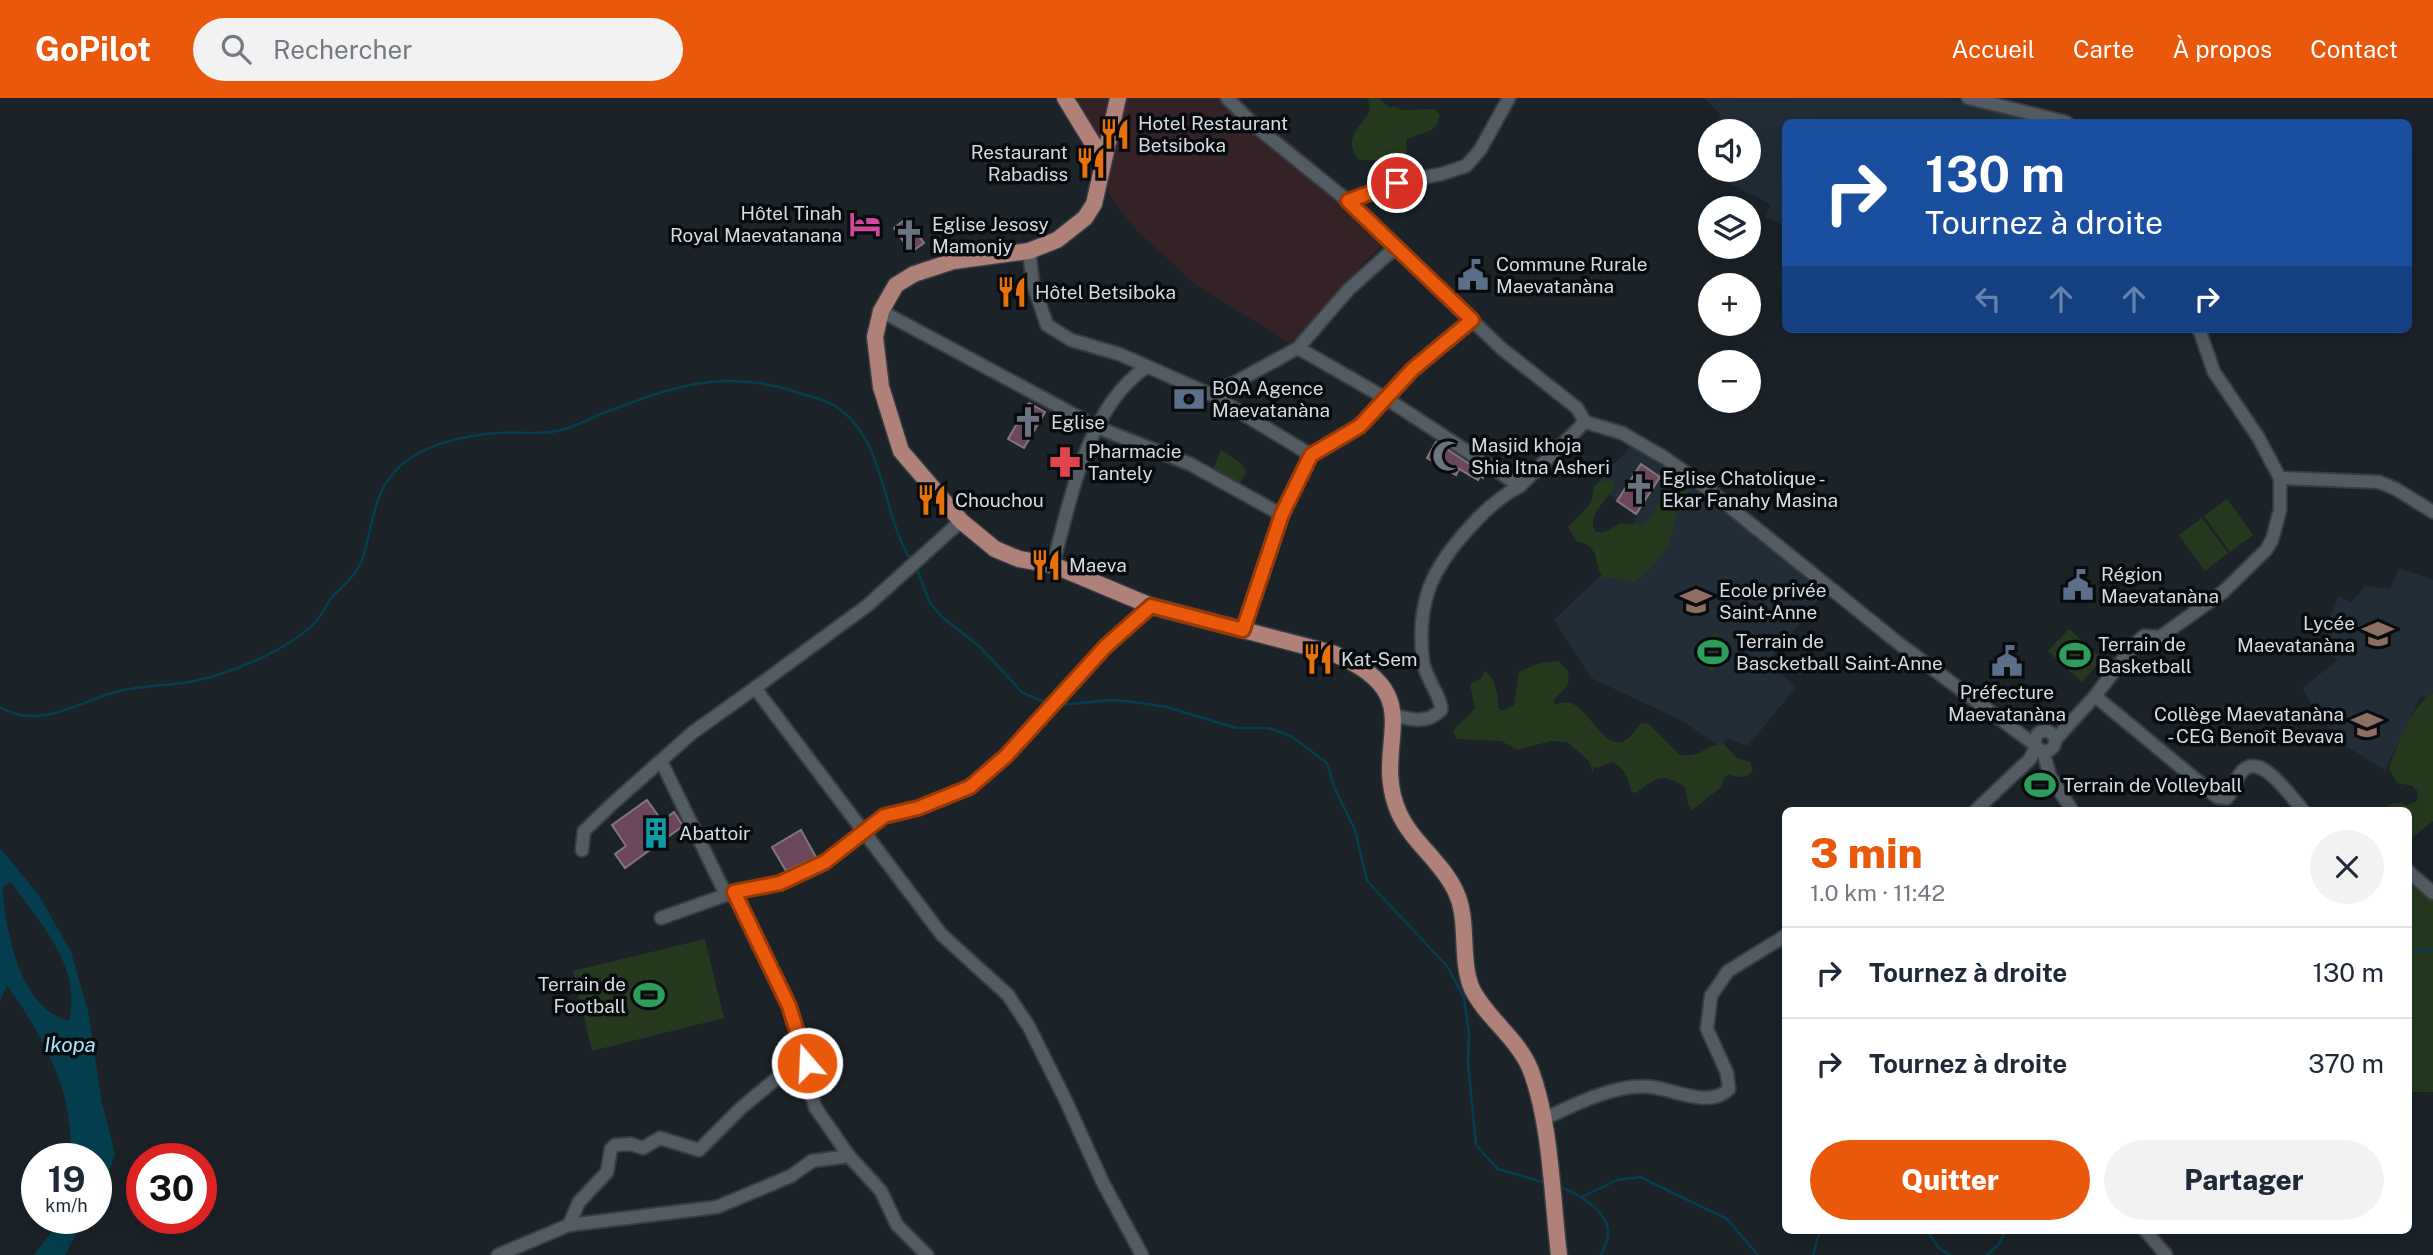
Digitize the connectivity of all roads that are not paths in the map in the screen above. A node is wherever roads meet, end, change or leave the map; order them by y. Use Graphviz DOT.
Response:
graph roads {
  1 [pos="1065,98"];
  2 [pos="1118,98"];
  3 [pos="1227,98"];
  4 [pos="1509,98"];
  5 [pos="1968,98"];
  6 [pos="2054,119"];
  7 [pos="1103,160"];
  8 [pos="1348,201"];
  9 [pos="1395,248"];
  10 [pos="1029,251"];
  11 [pos="881,311"];
  12 [pos="1472,320"];
  13 [pos="2200,333"];
  14 [pos="1298,348"];
  15 [pos="1145,368"];
  16 [pos="1212,395"];
  17 [pos="1387,399"];
  18 [pos="1585,422"];
  19 [pos="1099,428"];
  20 [pos="1311,455"];
  21 [pos="2280,478"];
  22 [pos="1520,486"];
  23 [pos="2433,512"];
  24 [pos="1282,514"];
  25 [pos="961,521"];
  26 [pos="1053,565"];
  27 [pos="1151,606"];
  28 [pos="1243,630"];
  29 [pos="755,688"];
  30 [pos="2095,696"];
  31 [pos="1394,715"];
  32 [pos="2045,741"];
  33 [pos="662,761"];
  34 [pos="1979,807"];
  35 [pos="2071,807"];
  36 [pos="2300,807"];
  37 [pos="865,832"];
  38 [pos="582,850"];
  39 [pos="2412,875"];
  40 [pos="2433,893"];
  41 [pos="730,894"];
  42 [pos="662,918"];
  43 [pos="1782,938"];
  44 [pos="802,1048"];
  45 [pos="1542,1120"];
  46 [pos="849,1156"];
  47 [pos="569,1225"];
  48 [pos="2148,1234"];
  49 [pos="498,1255"];
  50 [pos="927,1255"];
  51 [pos="1142,1255"];
  52 [pos="1559,1255"];
  53 [pos="2166,1255"];
  1 -- 7 [label="main road"];
  2 -- 7 [label="main road"];
  3 -- 8 [label="street"];
  4 -- 8 [label="street"];
  5 -- 6 [label="street"];
  7 -- 10 [label="main road"];
  8 -- 9 [label="street"];
  9 -- 12 [label="street"];
  9 -- 14 [label="street"];
  10 -- 11 [label="main road"];
  10 -- 15 [label="street"];
  11 -- 19 [label="street"];
  11 -- 25 [label="main road"];
  12 -- 17 [label="street"];
  12 -- 18 [label="street"];
  13 -- 21 [label="street"];
  14 -- 16 [label="street"];
  14 -- 17 [label="street"];
  15 -- 16 [label="street"];
  15 -- 19 [label="street"];
  16 -- 20 [label="street"];
  17 -- 20 [label="street"];
  17 -- 22 [label="street"];
  18 -- 22 [label="street"];
  18 -- 32 [label="street"];
  19 -- 24 [label="street"];
  19 -- 26 [label="street"];
  20 -- 24 [label="street"];
  21 -- 23 [label="street"];
  21 -- 30 [label="street"];
  22 -- 31 [label="street"];
  24 -- 28 [label="street"];
  25 -- 26 [label="main road"];
  25 -- 29 [label="street"];
  26 -- 27 [label="main road"];
  27 -- 28 [label="main road"];
  27 -- 37 [label="street"];
  28 -- 31 [label="main road"];
  29 -- 33 [label="street"];
  29 -- 37 [label="street"];
  30 -- 32 [label="street"];
  30 -- 36 [label="street"];
  31 -- 45 [label="main road"];
  32 -- 34 [label="street"];
  32 -- 35 [label="street"];
  33 -- 38 [label="street"];
  33 -- 41 [label="street"];
  37 -- 41 [label="street"];
  37 -- 51 [label="street"];
  39 -- 40 [label="street"];
  41 -- 42 [label="street"];
  41 -- 44 [label="street"];
  43 -- 45 [label="street"];
  44 -- 46 [label="street"];
  44 -- 47 [label="street"];
  45 -- 52 [label="main road"];
  46 -- 47 [label="street"];
  46 -- 50 [label="street"];
  47 -- 49 [label="street"];
  48 -- 53 [label="street"];
}
